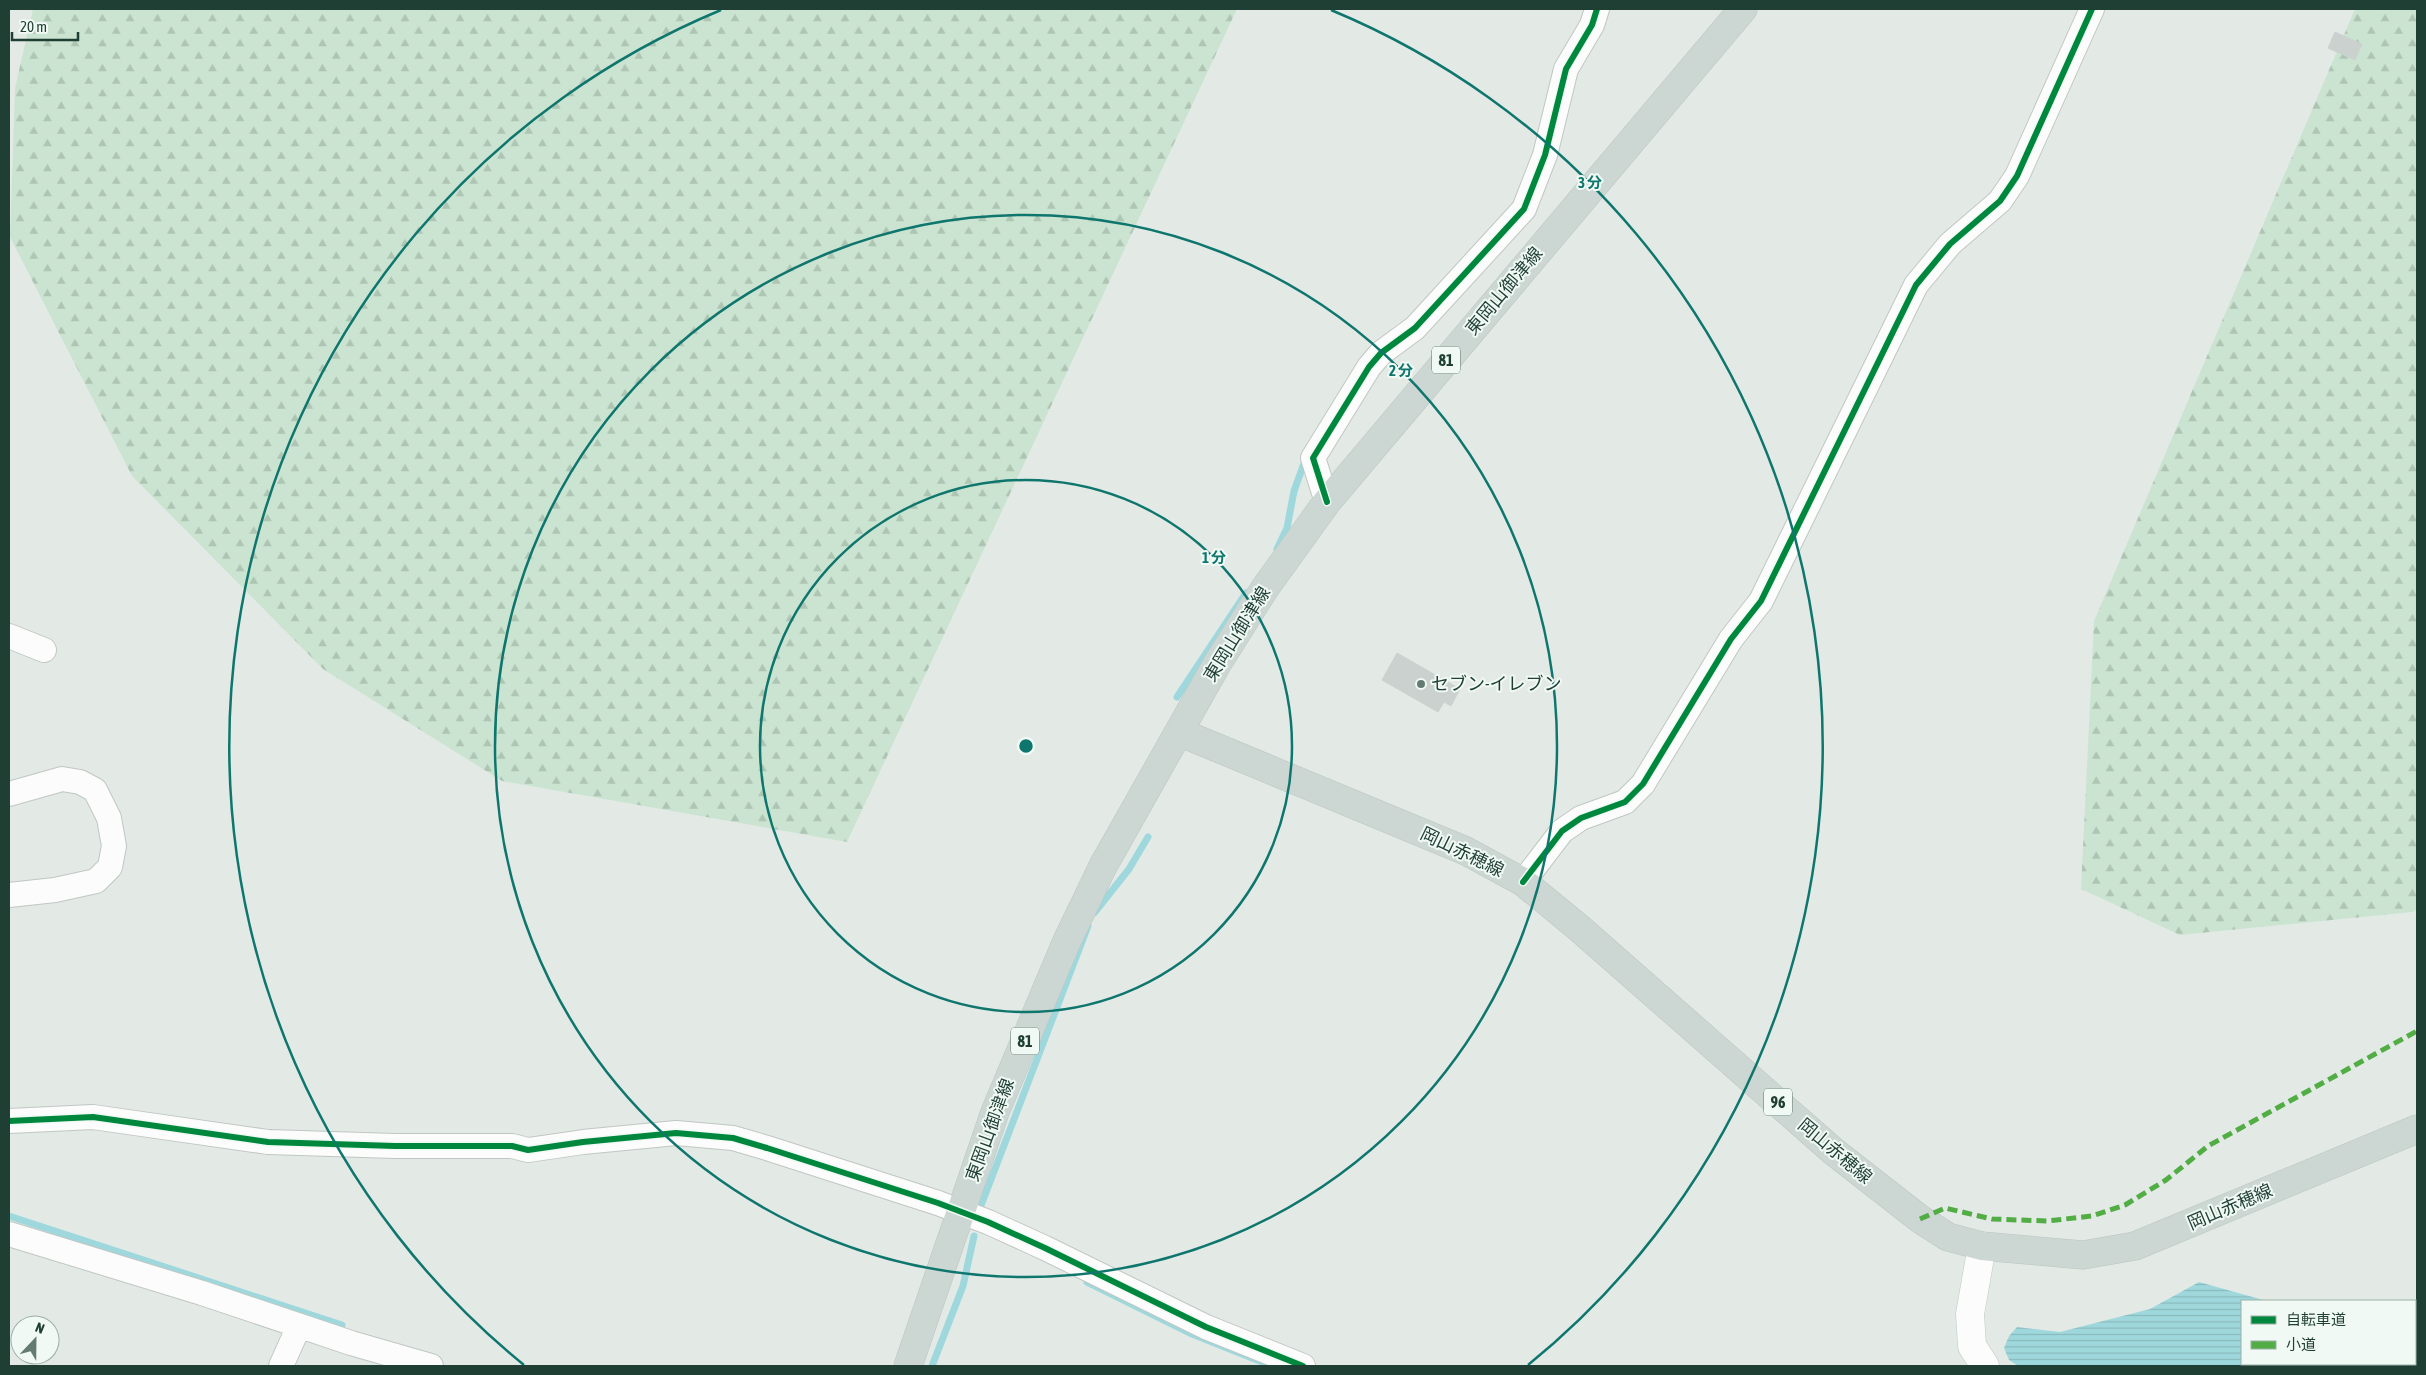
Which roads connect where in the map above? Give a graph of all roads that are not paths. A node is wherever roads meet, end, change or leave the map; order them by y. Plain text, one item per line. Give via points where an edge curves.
1 (1597, 9) edge
2 (1743, 9) edge
3 (2092, 9) edge
4 (1326, 502) junction
5 (9, 636) edge
6 (44, 650) dead end
7 (1179, 732) junction
8 (9, 794) edge
9 (1523, 882) junction
10 (9, 894) edge
11 (9, 1121) edge
12 (2417, 1129) edge
13 (960, 1211) junction
14 (9, 1234) edge
15 (1982, 1246) junction
16 (299, 1326) junction
17 (281, 1366) edge
18 (431, 1366) edge
19 (908, 1366) edge
20 (1303, 1366) edge
21 (1985, 1366) edge

1 - 4 street via 1592,25 1566,69 1545,155 1524,209 1415,328 1368,367 1313,458
2 - 4 main road, 東岡山御津線 / 81
3 - 9 street via 2017,176 2000,201 1950,244 1916,285 1760,601 1731,639 1643,784 1625,802 1581,818 1562,831
4 - 7 main road, 東岡山御津線 / 81 via 1265,588
5 - 6 street
7 - 9 main road, 岡山赤穂線 / 96 via 1466,851
7 - 13 main road, 東岡山御津線 / 81 via 1103,866 1066,942 996,1112
8 - 10 street via 62,779 80,782 95,790 109,818 114,846 110,867 96,881 55,890
9 - 15 main road, 岡山赤穂線 / 96 via 1848,1162 1948,1237
11 - 13 street via 93,1117 268,1142 512,1146 528,1150 676,1133 733,1138
12 - 15 main road, 岡山赤穂線 / 96 via 2135,1246 2083,1255
13 - 19 main road, 東岡山御津線 / 81
13 - 20 street via 1045,1248 1206,1327
14 - 16 street
15 - 21 street via 1970,1314 1972,1346
16 - 17 street
16 - 18 street

